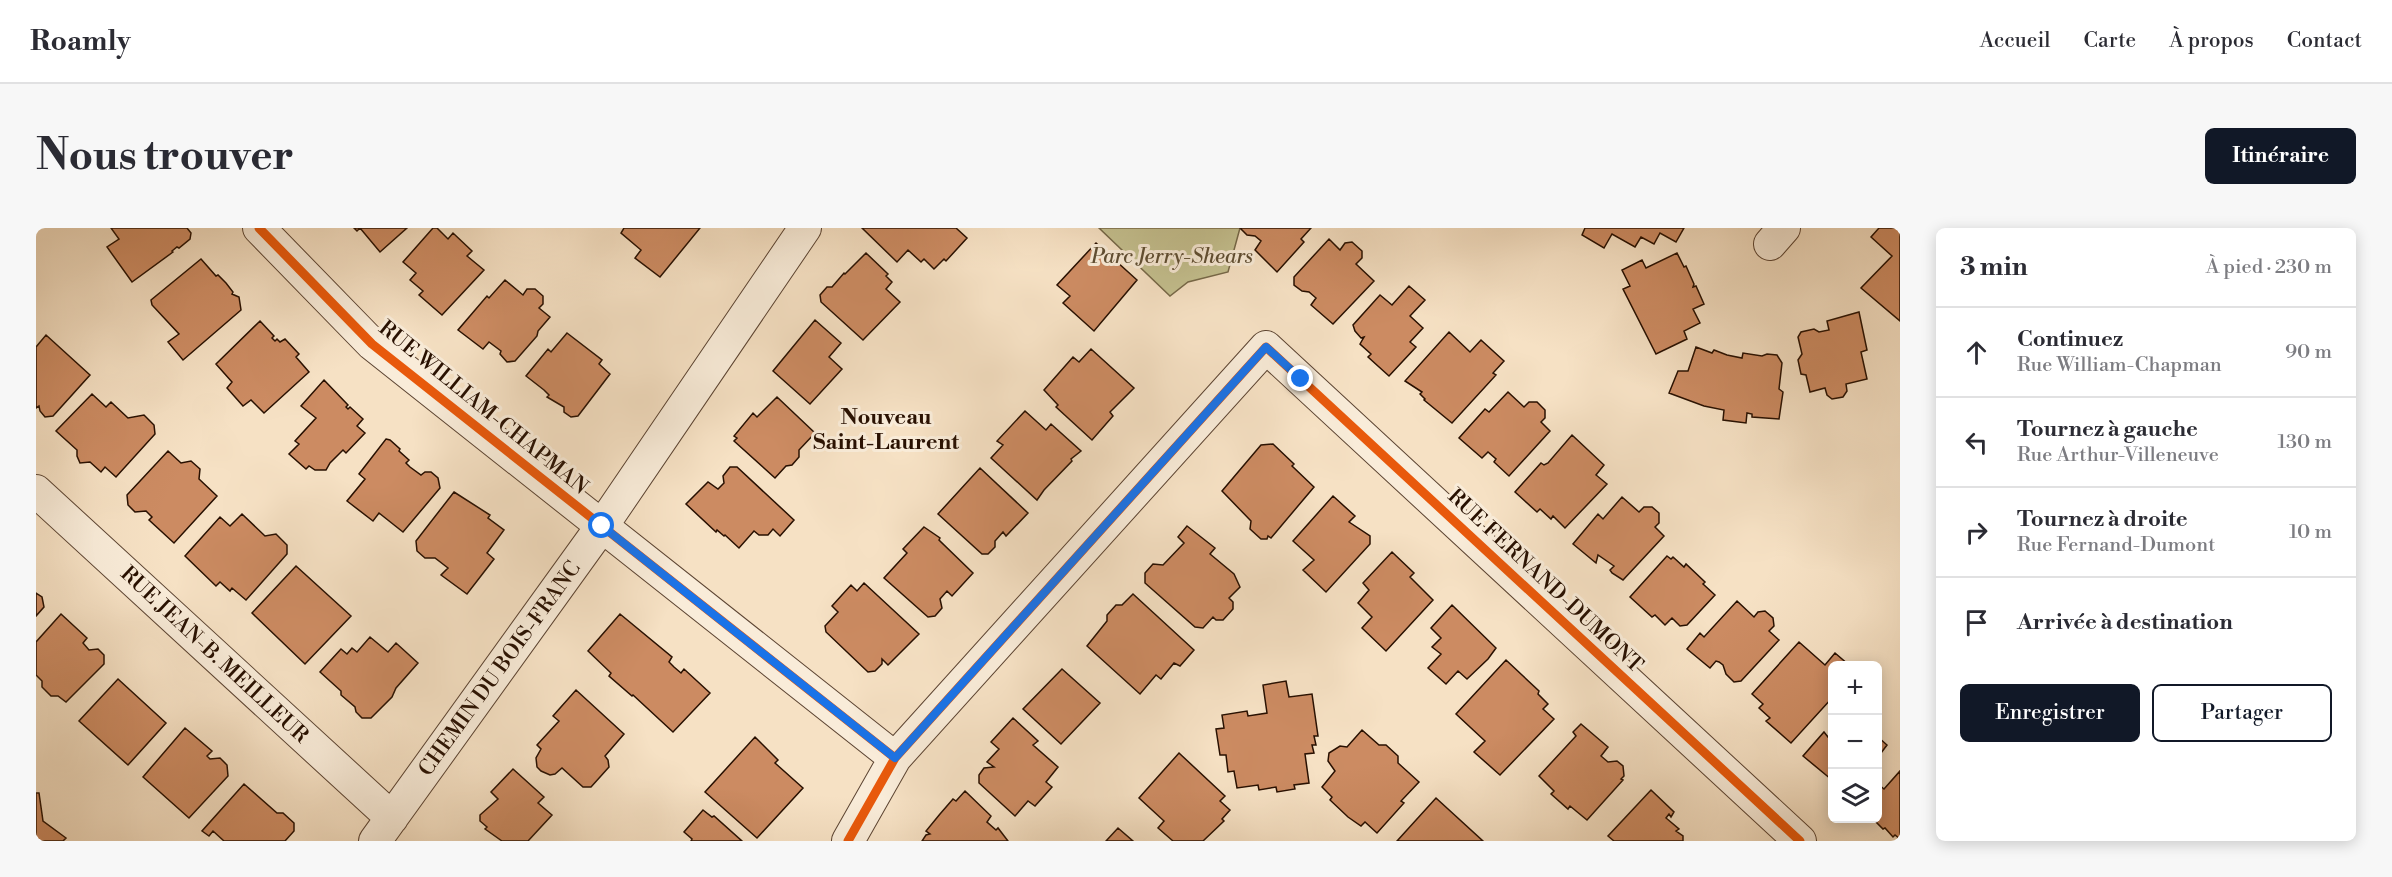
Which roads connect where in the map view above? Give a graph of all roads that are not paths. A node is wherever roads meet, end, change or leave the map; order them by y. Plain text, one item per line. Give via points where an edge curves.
1 (260, 228) edge
2 (805, 228) edge
3 (36, 491) edge
4 (602, 526) junction
5 (895, 758) junction
6 (384, 830) edge
7 (848, 841) edge
8 (1800, 841) edge

1 - 4 street, RUE WILLIAM-CHAPMAN via 372,344
2 - 4 street, CHEMIN DU BOIS-FRANC
3 - 6 street, RUE JEAN-B. MEILLEUR
4 - 5 street, RUE WILLIAM-CHAPMAN
4 - 6 street, CHEMIN DU BOIS-FRANC
5 - 7 street
5 - 8 street, RUE FERNAND-DUMONT via 1266,347

